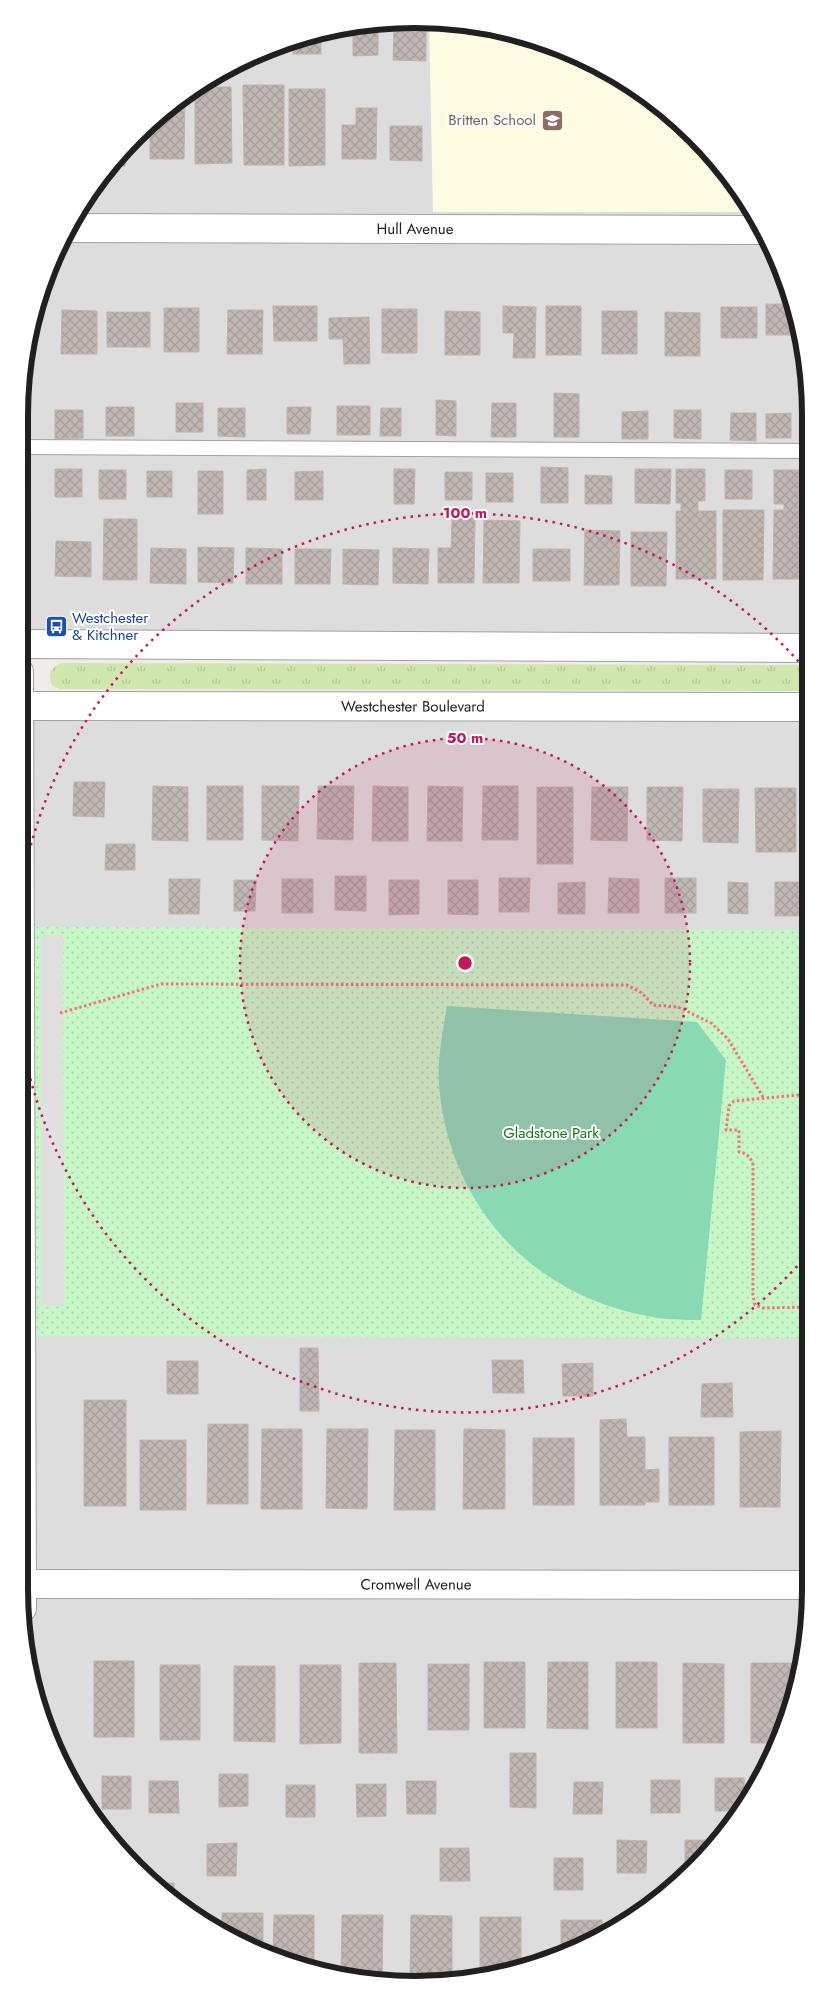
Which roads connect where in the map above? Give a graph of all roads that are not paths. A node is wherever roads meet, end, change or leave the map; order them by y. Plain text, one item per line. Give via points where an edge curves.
1 (75, 228) edge
2 (755, 230) edge
3 (28, 447) edge
4 (802, 451) edge
5 (28, 644) edge
6 (802, 648) edge
7 (28, 706) edge
8 (802, 707) edge
9 (802, 1585) edge
10 (28, 1596) edge

1 - 2 street, Hull Avenue
3 - 4 lane
5 - 6 street
7 - 8 street, Westchester Boulevard
9 - 10 street, Cromwell Avenue

